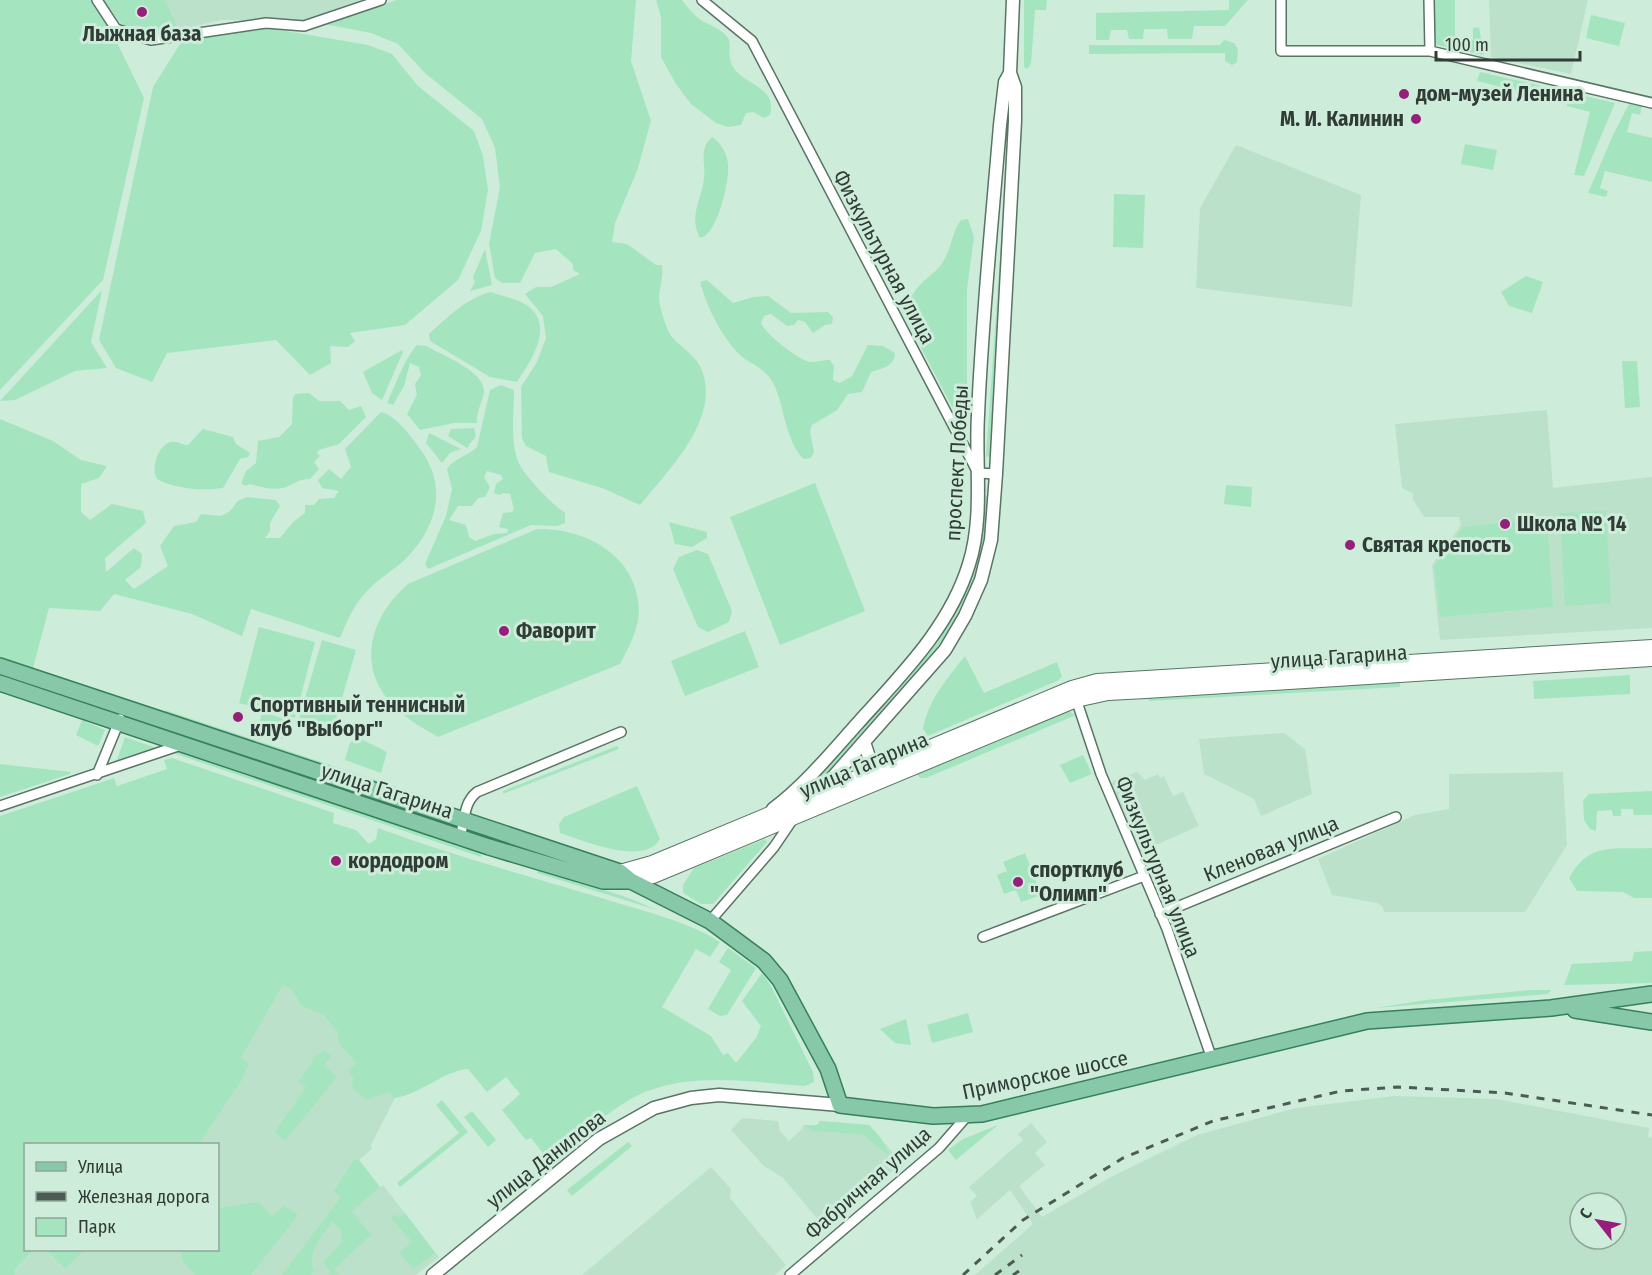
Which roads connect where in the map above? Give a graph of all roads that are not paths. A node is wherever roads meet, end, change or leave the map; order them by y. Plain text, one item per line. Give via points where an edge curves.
1 (97, 0) edge
2 (381, 0) edge
3 (702, 0) edge
4 (1013, 0) edge
5 (1281, 0) edge
6 (1430, 0) edge
7 (1430, 51) junction
8 (1010, 73) junction
9 (1652, 103) edge
10 (978, 473) junction
11 (996, 474) junction
12 (1652, 647) edge
13 (1652, 659) edge
14 (0, 666) edge
15 (0, 683) edge
16 (1074, 694) junction
17 (124, 709) junction
18 (118, 724) junction
19 (621, 732) dead end
20 (864, 742) junction
21 (181, 745) junction
22 (882, 766) junction
23 (97, 775) junction
24 (809, 778) junction
25 (820, 793) junction
26 (833, 801) junction
27 (0, 806) edge
28 (763, 816) junction
29 (794, 817) junction
30 (1396, 817) dead end
31 (465, 821) junction
32 (460, 837) junction
33 (626, 876) junction
34 (1144, 876) junction
35 (1160, 914) junction
36 (710, 921) junction
37 (983, 937) dead end
38 (1652, 994) edge
39 (1551, 1008) junction
40 (1652, 1022) edge
41 (1212, 1059) junction
42 (840, 1105) junction
43 (967, 1116) junction
44 (433, 1275) edge
45 (790, 1275) edge

1 - 2 street via 116,29 151,40 266,23 304,27
3 - 10 street, Физкультурная улица via 752,41
4 - 8 street, проспект Победы
5 - 7 street via 1281,51
6 - 7 street
7 - 9 street
8 - 10 street, проспект Победы via 1005,82 1000,125 977,416
8 - 11 street, проспект Победы via 1015,87 1015,121
10 - 11 street
10 - 24 street, проспект Победы via 974,546 949,609 929,642
11 - 20 street, проспект Победы via 986,562 966,616 939,656
12 - 16 main road, улица Гагарина via 1107,681
13 - 16 main road, улица Гагарина
14 - 17 main road, улица Гагарина
15 - 18 main road, улица Гагарина
16 - 22 main road, улица Гагарина
16 - 26 main road, улица Гагарина
16 - 34 street, Физкультурная улица via 1101,774
17 - 18 street
17 - 31 main road, улица Гагарина
18 - 21 main road, улица Гагарина
18 - 23 street
19 - 31 street via 477,792 466,805
20 - 22 street via 869,757
20 - 25 street, проспект Победы
21 - 23 street
21 - 32 main road, улица Гагарина
22 - 25 main road, улица Гагарина
23 - 27 street
24 - 25 street via 809,785
24 - 28 street, проспект Победы
25 - 26 street
25 - 28 main road, улица Гагарина
25 - 29 street, проспект Победы
26 - 29 main road, улица Гагарина
28 - 33 main road, улица Гагарина
29 - 33 main road, улица Гагарина via 653,876
29 - 36 street via 774,847
30 - 35 street, Кленовая улица
31 - 32 street
31 - 33 main road, улица Гагарина
32 - 33 main road, улица Гагарина via 603,881
33 - 36 main road
34 - 35 street, Физкультурная улица
34 - 37 street
35 - 41 street, Физкультурная улица
36 - 42 main road via 751,950 780,980 828,1069
38 - 39 main road, Приморское шоссе
39 - 40 main road, Приморское шоссе
39 - 41 main road, Приморское шоссе via 1367,1021
41 - 43 main road, Приморское шоссе
42 - 43 main road, Приморское шоссе via 908,1114
42 - 44 street, улица Данилова via 719,1095 654,1108 599,1139
43 - 45 street, Фабричная улица via 939,1148

